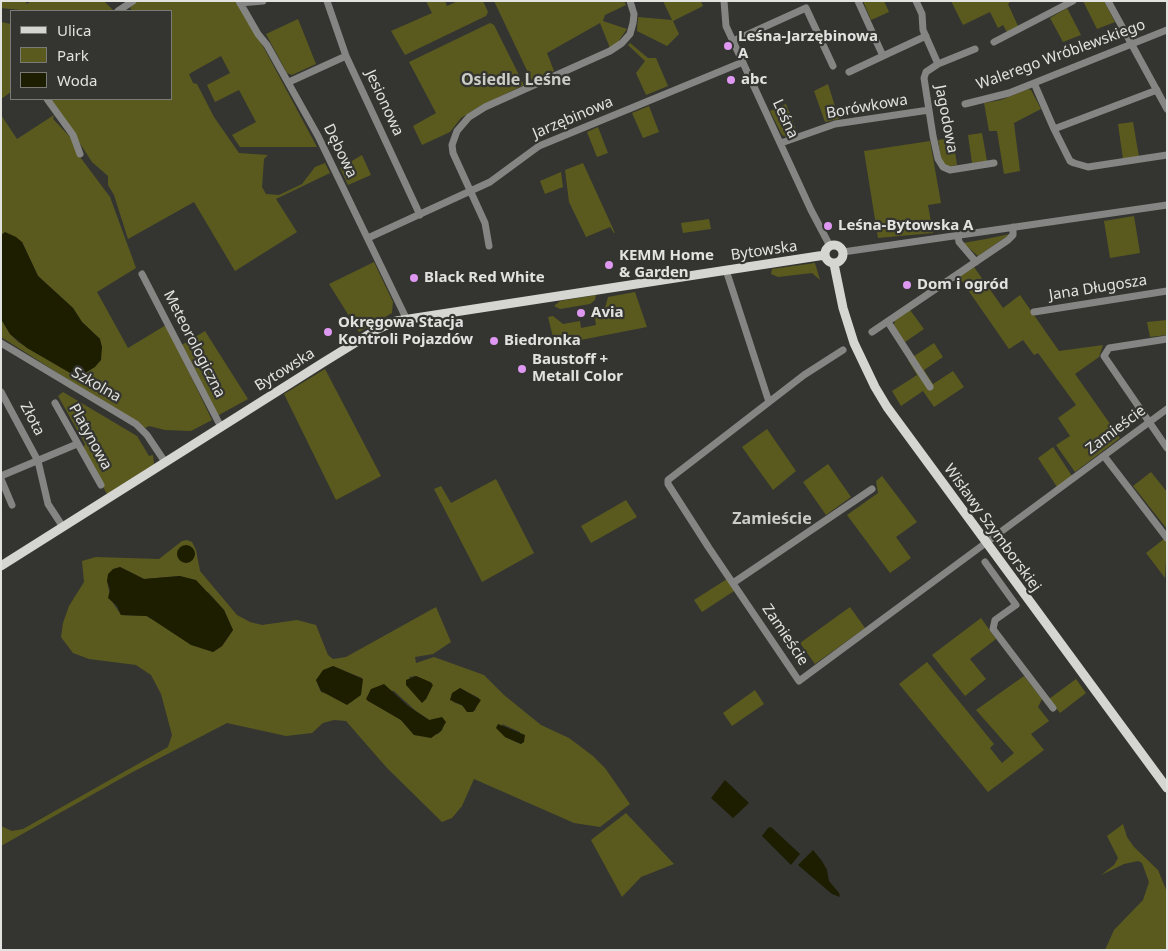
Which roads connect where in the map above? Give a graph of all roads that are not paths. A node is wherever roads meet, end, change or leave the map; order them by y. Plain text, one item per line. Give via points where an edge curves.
1 (133, 1) edge
2 (263, 1) edge
3 (328, 1) edge
4 (630, 1) edge
5 (724, 1) edge
6 (858, 1) edge
7 (916, 1) edge
8 (1073, 1) edge
9 (1108, 1) edge
10 (240, 2) edge
11 (120, 10) edge
12 (1167, 30) edge
13 (926, 36) junction
14 (733, 41) junction
15 (994, 42) dead end
16 (1132, 45) junction
17 (975, 49) dead end
18 (346, 56) junction
19 (883, 56) junction
20 (743, 62) junction
21 (938, 64) junction
22 (834, 66) dead end
23 (849, 72) dead end
24 (289, 82) junction
25 (1034, 83) junction
26 (1157, 90) junction
27 (48, 100) edge
28 (964, 104) dead end
29 (1167, 108) edge
30 (929, 110) junction
31 (1054, 129) junction
32 (781, 143) junction
33 (80, 154) dead end
34 (1167, 156) edge
35 (994, 163) dead end
36 (471, 192) junction
37 (1167, 205) edge
38 (420, 214) junction
39 (1013, 227) junction
40 (958, 236) junction
41 (368, 238) junction
42 (490, 246) dead end
43 (830, 246) junction
44 (843, 252) junction
45 (825, 256) junction
46 (976, 262) junction
47 (834, 264) junction
48 (726, 270) junction
49 (142, 274) dead end
50 (1167, 291) edge
51 (1034, 312) dead end
52 (406, 318) junction
53 (888, 322) junction
54 (872, 332) dead end
55 (1167, 339) edge
56 (1, 343) edge
57 (843, 350) dead end
58 (930, 387) dead end
59 (1, 392) edge
60 (769, 402) junction
61 (55, 403) dead end
62 (1167, 409) edge
63 (1149, 422) junction
64 (221, 428) junction
65 (77, 444) junction
66 (1167, 448) edge
67 (1104, 456) junction
68 (38, 461) junction
69 (165, 462) junction
70 (1, 478) edge
71 (100, 485) dead end
72 (872, 489) dead end
73 (12, 505) dead end
74 (64, 527) junction
75 (1167, 538) edge
76 (986, 543) junction
77 (985, 562) dead end
78 (1, 566) edge
79 (733, 583) junction
80 (1026, 598) junction
81 (1016, 605) junction
82 (1053, 708) dead end
83 (1167, 788) edge

1 - 11 street
2 - 10 street
3 - 18 street, Jesionowa
4 - 36 street via 633,23 630,34 622,43 485,107 462,124 454,138 453,153
5 - 14 street, Leśna via 724,20
6 - 19 street
7 - 13 street
8 - 15 street
9 - 16 street
10 - 24 street, Dębowa
12 - 16 street, Walerego Wróblewskiego
13 - 19 street
13 - 21 street
14 - 20 street, Leśna
14 - 22 street via 806,8
16 - 25 street, Walerego Wróblewskiego
16 - 26 street
17 - 21 street, Jagodowa
18 - 24 street
18 - 38 street, Jesionowa
19 - 23 street
20 - 32 street, Leśna
20 - 36 street, Jarzębinowa via 540,146 497,178
21 - 30 street, Jagodowa via 926,72 924,78
24 - 41 street, Dębowa
25 - 28 street, Walerego Wróblewskiego
25 - 31 street
26 - 29 street
26 - 31 street
27 - 33 street via 73,135
30 - 32 street, Borówkowa via 835,124
30 - 35 street, Jagodowa via 938,158 943,167 950,170
31 - 34 street via 1070,161 1088,167
32 - 43 street, Leśna
36 - 38 street, Jarzębinowa
36 - 42 street via 485,223
37 - 39 street
38 - 41 street, Jarzębinowa
39 - 40 street
39 - 46 street via 1014,232 1008,240
40 - 44 street
40 - 46 street via 959,242
41 - 52 street, Dębowa
43 - 44 main road via 838,246
43 - 45 main road
44 - 47 main road via 841,260
45 - 47 main road
45 - 48 main road, Bytowska
46 - 53 street
47 - 76 main road, Wisławy Szymborskiej via 854,342 875,387 896,421
48 - 52 main road, Bytowska
48 - 60 street
49 - 64 street, Meteorologiczna
50 - 51 street, Jana Długosza
52 - 64 main road, Bytowska via 376,330
53 - 54 street
53 - 58 street
55 - 63 street via 1109,348 1105,353 1106,360
56 - 69 street, Szkolna via 136,424
57 - 60 street, Zamieście
59 - 68 street, Złota
60 - 79 street, Zamieście via 668,480
61 - 65 street, Platynowa
62 - 63 street, Zamieście
63 - 66 street
63 - 67 street, Zamieście
64 - 69 main road, Bytowska
65 - 68 street
65 - 71 street, Platynowa
67 - 75 street
67 - 76 street, Zamieście
68 - 70 street
68 - 74 street, Złota via 48,504
69 - 74 main road, Bytowska
70 - 73 street
72 - 79 street
74 - 78 main road, Bytowska
76 - 79 street, Zamieście via 799,680
76 - 80 main road, Wisławy Szymborskiej
77 - 81 street
80 - 81 street
80 - 83 main road, Wisławy Szymborskiej
81 - 82 street via 995,620 993,629

